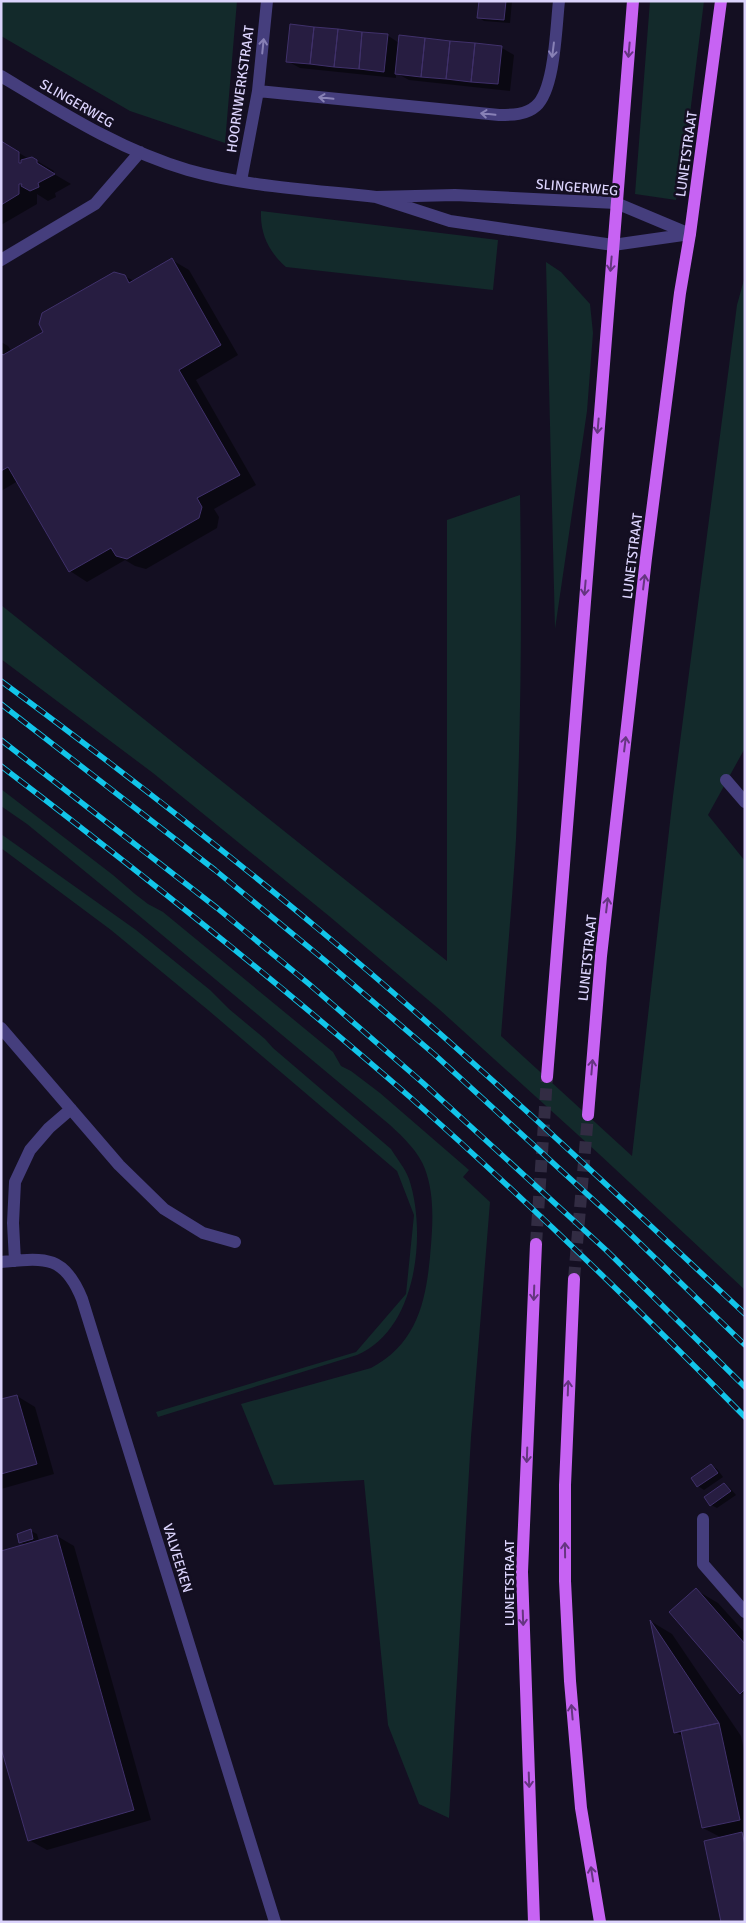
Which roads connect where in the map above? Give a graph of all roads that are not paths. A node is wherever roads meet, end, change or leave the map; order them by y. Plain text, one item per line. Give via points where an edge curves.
1 (267, 1) edge
2 (559, 1) edge
3 (633, 1) edge
4 (721, 1) edge
5 (1, 76) edge
6 (258, 91) junction
7 (140, 152) junction
8 (241, 181) junction
9 (376, 197) junction
10 (616, 203) junction
11 (690, 234) junction
12 (613, 245) junction
13 (1, 260) edge
14 (726, 780) dead end
15 (745, 802) edge
16 (1, 1028) edge
17 (547, 1077) tunnel mouth
18 (71, 1109) junction
19 (588, 1115) tunnel mouth
20 (235, 1242) dead end
21 (536, 1244) tunnel mouth
22 (14, 1261) junction
23 (1, 1262) edge
24 (574, 1279) tunnel mouth
25 (702, 1519) dead end
26 (745, 1612) edge
27 (275, 1922) edge
28 (534, 1922) edge
29 (600, 1922) edge

6 -> 1 street, HOORNWERKSTRAAT
2 -> 6 street via 548,81 535,107 519,114 499,115
3 -> 10 main road
4 - 11 main road, LUNETSTRAAT
5 - 7 street, SLINGERWEG via 82,126
6 - 8 street, HOORNWERKSTRAAT
7 - 8 street, SLINGERWEG via 186,170
7 - 13 street via 95,204
8 - 9 street, SLINGERWEG
9 - 10 street, SLINGERWEG via 455,195
9 - 12 street, SLINGERWEG via 450,221
10 - 11 street, SLINGERWEG
10 - 12 main road
11 - 12 street, SLINGERWEG
19 -> 11 main road, LUNETSTRAAT via 601,956 644,577
12 -> 17 main road
14 - 15 street
16 - 18 street
18 - 20 street via 119,1165 164,1208 203,1233
18 - 22 street via 30,1150 16,1182
21 -> 28 main road, LUNETSTRAAT via 522,1572
22 - 23 street, VALVEEKEN
22 - 27 street, VALVEEKEN via 36,1259 52,1262 66,1270 82,1299
29 -> 24 main road via 581,1808 566,1591 565,1485
25 - 26 street via 703,1564

